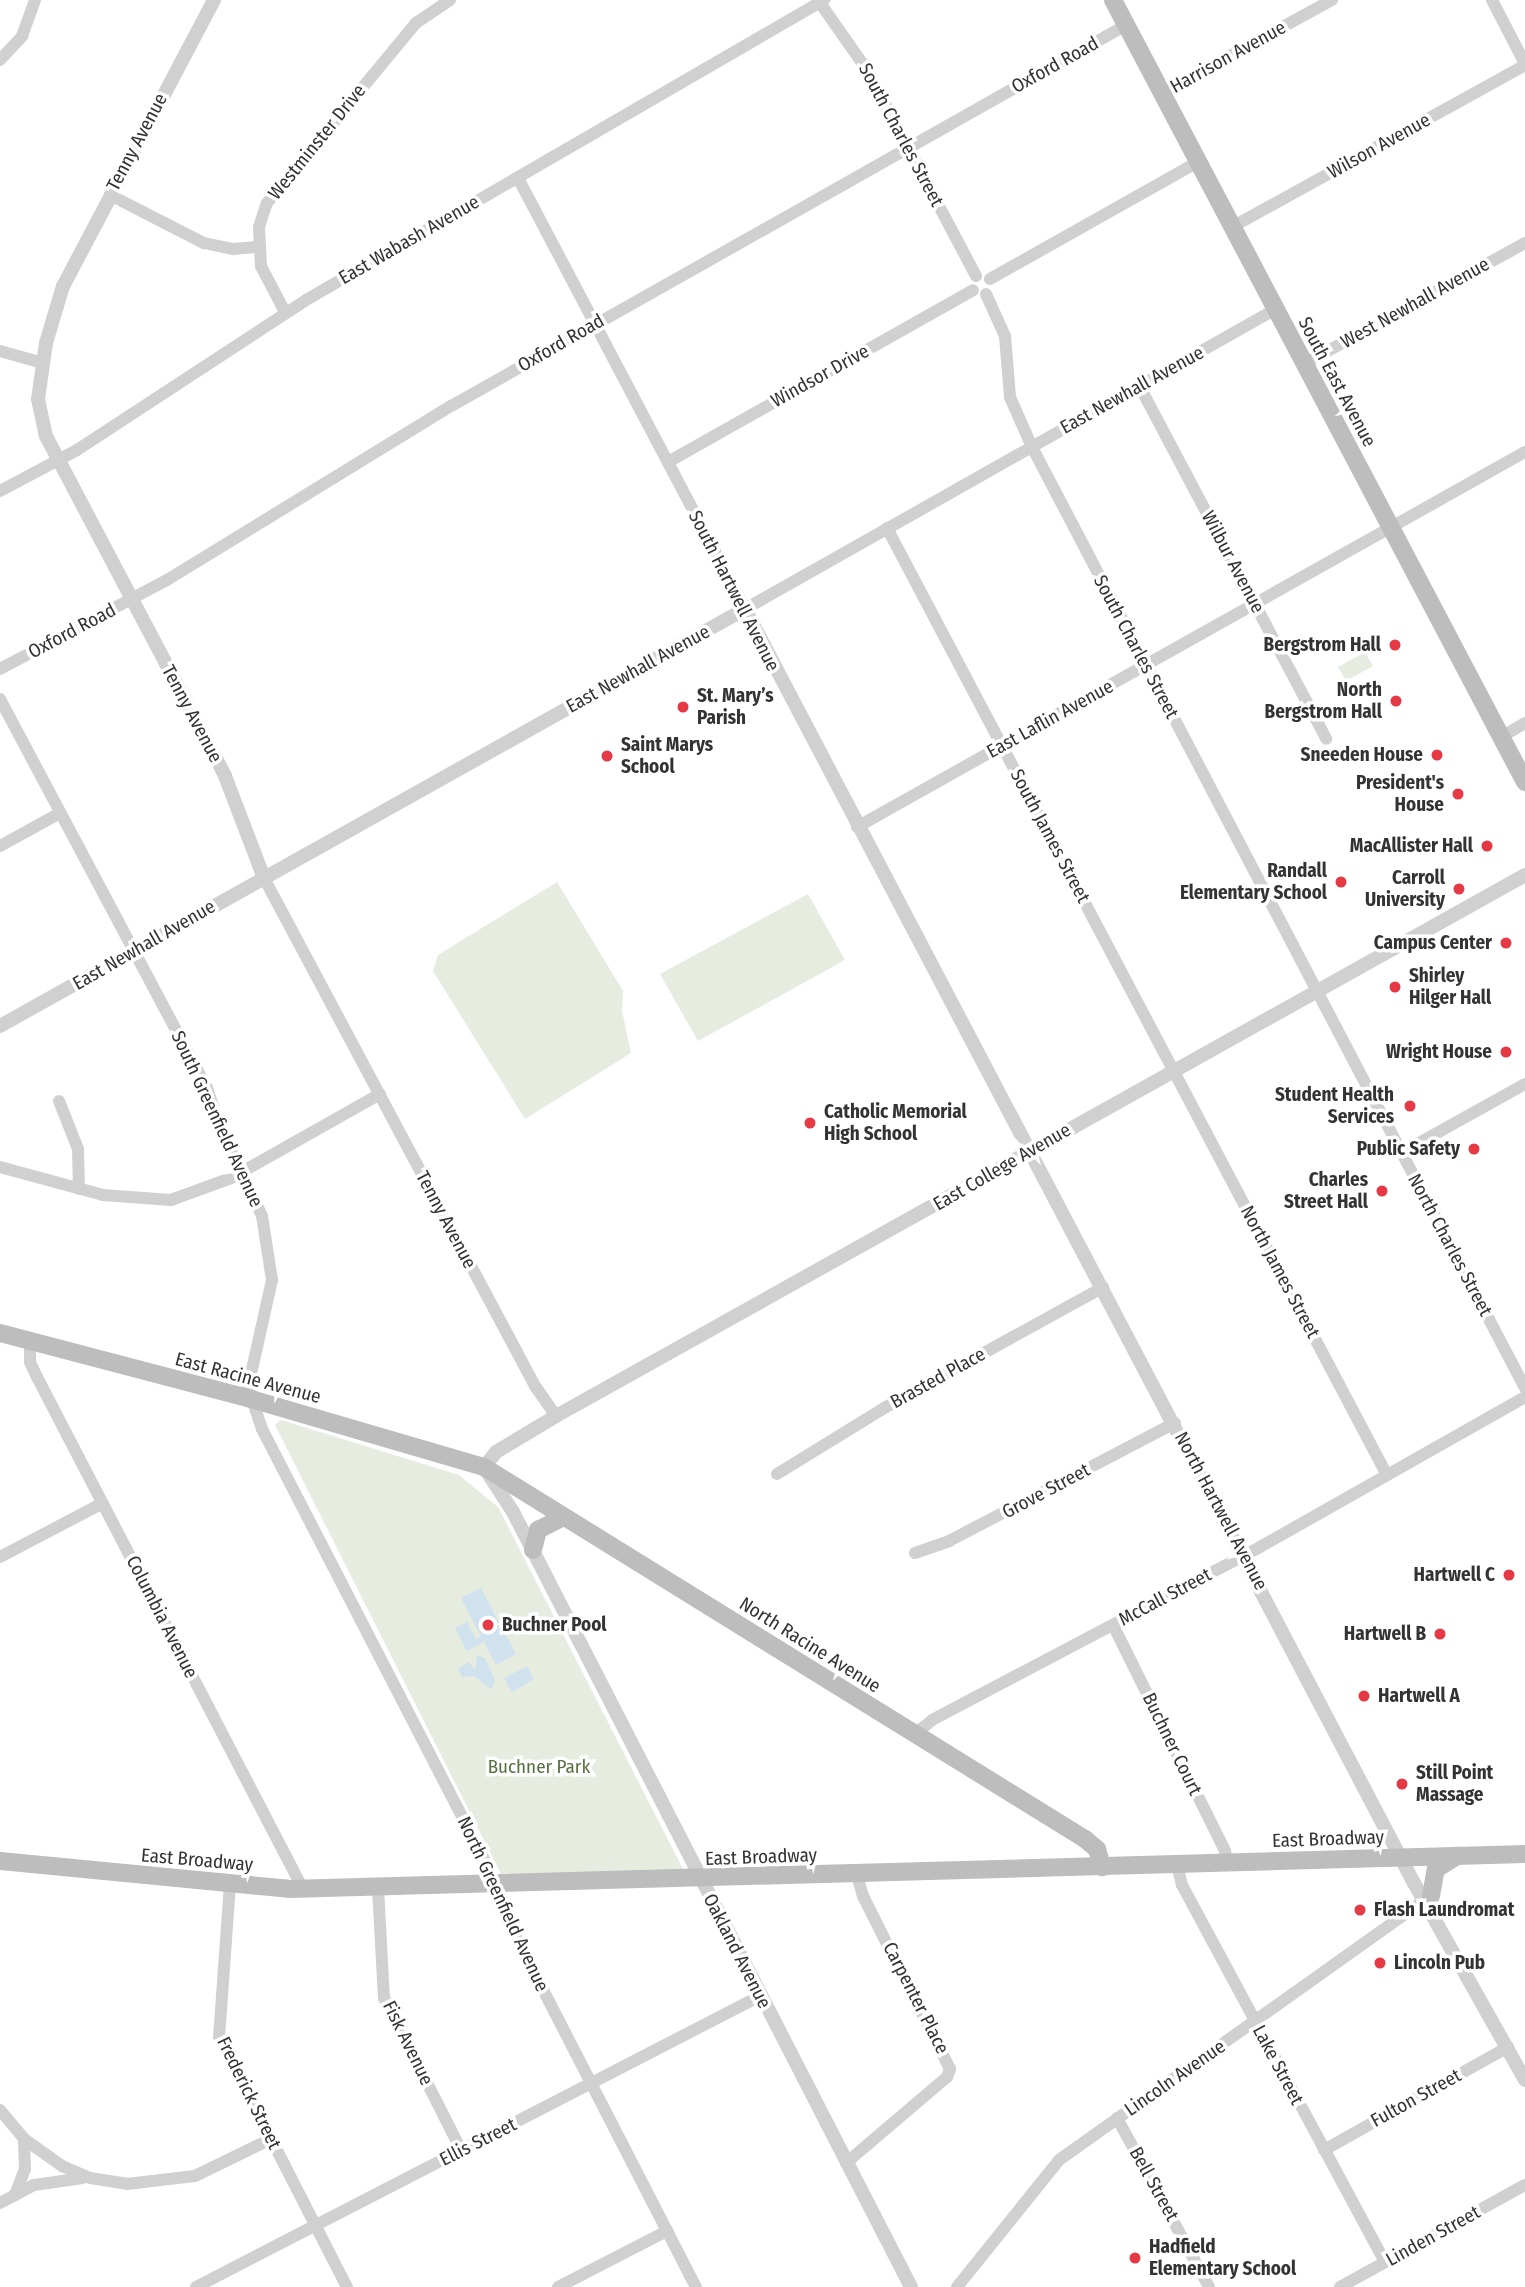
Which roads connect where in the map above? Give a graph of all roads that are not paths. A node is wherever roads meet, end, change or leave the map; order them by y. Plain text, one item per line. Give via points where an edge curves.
1 (35, 0) edge
2 (214, 0) edge
3 (450, 0) edge
4 (1113, 0) edge
5 (1332, 0) edge
6 (1492, 0) edge
7 (821, 1) edge
8 (1126, 25) junction
9 (0, 60) edge
10 (1525, 65) edge
11 (1162, 93) junction
12 (908, 148) junction
13 (1198, 162) junction
14 (518, 178) junction
15 (110, 195) junction
16 (1232, 227) junction
17 (1525, 243) edge
18 (258, 247) junction
19 (976, 276) junction
20 (990, 279) junction
21 (973, 290) junction
22 (986, 294) junction
23 (1276, 309) junction
24 (285, 312) junction
25 (595, 324) junction
26 (0, 351) edge
27 (43, 363) junction
28 (1304, 364) junction
29 (1140, 387) junction
30 (1032, 447) junction
31 (1525, 452) edge
32 (58, 461) junction
33 (668, 462) junction
34 (0, 491) edge
35 (887, 528) junction
36 (1391, 528) junction
37 (131, 599) junction
38 (1255, 604) junction
39 (745, 609) junction
40 (1146, 666) junction
41 (0, 669) edge
42 (0, 699) edge
43 (1525, 723) edge
44 (1501, 737) junction
45 (1326, 739) dead end
46 (1002, 746) junction
47 (1525, 782) edge
48 (60, 813) junction
49 (856, 827) junction
50 (0, 846) edge
51 (1525, 875) edge
52 (264, 878) junction
53 (134, 951) junction
54 (1316, 991) junction
55 (0, 1026) edge
56 (1172, 1070) junction
57 (1525, 1084) edge
58 (380, 1094) junction
59 (59, 1101) dead end
60 (1029, 1152) junction
61 (1401, 1153) junction
62 (0, 1167) edge
63 (242, 1172) junction
64 (79, 1189) junction
65 (1103, 1287) junction
66 (0, 1333) edge
67 (30, 1341) junction
68 (1525, 1388) edge
69 (1525, 1398) edge
70 (252, 1399) junction
71 (556, 1416) junction
72 (1175, 1423) junction
73 (484, 1467) junction
74 (777, 1474) dead end
75 (1387, 1475) junction
76 (103, 1503) junction
77 (564, 1517) junction
78 (533, 1550) junction
79 (915, 1553) dead end
80 (1245, 1555) junction
81 (0, 1557) edge
82 (329, 1559) joint
83 (1113, 1625) junction
84 (915, 1734) junction
85 (1525, 1854) edge
86 (1458, 1856) junction
87 (0, 1861) edge
88 (1227, 1864) junction
89 (1408, 1864) junction
90 (1177, 1865) junction
91 (1102, 1867) junction
92 (857, 1875) junction
93 (701, 1880) junction
94 (230, 1884) junction
95 (493, 1885) junction
96 (378, 1888) junction
97 (303, 1889) junction
98 (1428, 1899) junction
99 (760, 1996) junction
100 (1255, 2022) junction
101 (1507, 2047) junction
102 (1525, 2080) edge
103 (591, 2084) junction
104 (0, 2110) edge
105 (1117, 2118) junction
106 (24, 2139) junction
107 (271, 2140) junction
108 (461, 2150) junction
109 (1324, 2150) junction
110 (846, 2162) junction
111 (90, 2178) junction
112 (1525, 2185) edge
113 (15, 2195) junction
114 (0, 2203) edge
115 (316, 2225) junction
116 (667, 2231) junction
117 (1385, 2262) junction
118 (196, 2287) edge
119 (347, 2287) edge
120 (558, 2287) edge
121 (696, 2287) edge
122 (911, 2287) edge
123 (957, 2287) edge
124 (1209, 2287) edge
125 (1340, 2287) edge

1 - 9 street via 22,36
2 - 15 street, Tenny Avenue
3 - 18 street, Westminster Drive via 416,23 276,187 263,214
4 - 8 main road, South East Avenue
5 - 11 street, Harrison Avenue
6 - 10 street
7 - 12 street, South Charles Street via 850,42
7 - 14 street, East Wabash Avenue
8 - 11 main road, South East Avenue
8 - 12 street, Oxford Road
10 - 16 street, Wilson Avenue
11 - 13 main road, South East Avenue
12 - 19 street, South Charles Street
12 - 25 street, Oxford Road
13 - 16 main road, South East Avenue
13 - 20 street
14 - 24 street, East Wabash Avenue
14 - 25 street, South Hartwell Avenue
15 - 18 street via 204,243 233,249
15 - 27 street, Tenny Avenue via 63,286
16 - 23 main road, South East Avenue
17 - 28 street, West Newhall Avenue
18 - 24 street, Westminster Drive via 267,283
19 - 20 street
19 - 21 street
20 - 22 street
21 - 22 street
21 - 33 street, Windsor Drive
22 - 30 street, South Charles Street via 1005,336 1010,397
23 - 28 main road, South East Avenue
23 - 29 street, East Newhall Avenue
24 - 32 street, East Wabash Avenue
25 - 33 street, South Hartwell Avenue
25 - 37 street, Oxford Road
26 - 27 street
27 - 32 street, Tenny Avenue via 41,419
28 - 36 main road, South East Avenue
29 - 30 street, East Newhall Avenue
29 - 38 street, Wilbur Avenue
30 - 35 street, East Newhall Avenue
30 - 40 street, South Charles Street
31 - 36 street, East Laflin Avenue
32 - 34 street, East Wabash Avenue
32 - 37 street, Tenny Avenue
33 - 39 street, South Hartwell Avenue
35 - 39 street, East Newhall Avenue
35 - 46 street, South James Street
36 - 38 street, East Laflin Avenue
36 - 44 main road, South East Avenue
37 - 41 street, Oxford Road
37 - 52 street, Tenny Avenue via 225,776
38 - 40 street, East Laflin Avenue
38 - 45 street, Wilbur Avenue
39 - 49 street, South Hartwell Avenue
39 - 52 street, East Newhall Avenue
40 - 46 street, East Laflin Avenue
40 - 54 street, South Charles Street
42 - 48 street, South Greenfield Avenue
43 - 44 street
44 - 47 main road, South East Avenue
46 - 49 street, East Laflin Avenue
46 - 56 street, South James Street
48 - 50 street
48 - 53 street, South Greenfield Avenue
49 - 60 street, South Hartwell Avenue
51 - 54 street, East College Avenue
52 - 53 street, East Newhall Avenue
52 - 58 street, Tenny Avenue
53 - 55 street, East Newhall Avenue
53 - 63 street, South Greenfield Avenue via 207,1088
54 - 56 street, East College Avenue
54 - 61 street, North Charles Street
56 - 60 street, East College Avenue
56 - 75 street, North James Street
57 - 61 street
58 - 63 street
58 - 71 street, Tenny Avenue via 529,1374
59 - 64 street via 78,1149
60 - 65 street, North Hartwell Avenue
60 - 71 street, East College Avenue
61 - 68 street, North Charles Street
62 - 64 street
63 - 64 street via 212,1188 171,1200 129,1200
63 - 70 street, South Greenfield Avenue via 262,1216 272,1265 271,1293 248,1387
65 - 72 street, North Hartwell Avenue
65 - 74 street, Brasted Place via 886,1407
66 - 67 main road, East Racine Avenue
67 - 70 main road, East Racine Avenue
67 - 76 street, Columbia Avenue via 30,1362
69 - 75 street, McCall Street
70 - 73 main road, East Racine Avenue
70 - 82 street, South Greenfield Avenue via 262,1429
71 - 73 street, East College Avenue via 496,1451
72 - 79 street, Grove Street via 949,1541
72 - 80 street, North Hartwell Avenue
73 - 77 main road, North Racine Avenue
73 - 78 street, Oakland Avenue
75 - 80 street, McCall Street
76 - 81 street
76 - 97 street, Columbia Avenue
77 - 78 main road via 538,1530
77 - 84 main road, North Racine Avenue
78 - 93 street, Oakland Avenue
80 - 83 street, McCall Street
80 - 89 street, North Hartwell Avenue
82 - 95 street, North Greenfield Avenue via 485,1861
83 - 84 street, McCall Street via 932,1720
83 - 88 street, Buchner Court via 1225,1851
84 - 91 main road, North Racine Avenue via 1085,1839 1097,1849
85 - 86 main road, East Broadway
86 - 89 main road, East Broadway
86 - 98 main road via 1436,1868
87 - 94 main road, East Broadway
88 - 89 main road, East Broadway
88 - 90 main road, East Broadway
89 - 98 street, North Hartwell Avenue
90 - 91 main road, East Broadway
90 - 100 street, Lake Street via 1182,1885
91 - 92 main road, East Broadway
92 - 93 main road, East Broadway
92 - 110 street, Carpenter Place via 863,1896 950,2069 947,2077
93 - 95 main road, East Broadway
93 - 99 street, Oakland Avenue
94 - 97 main road, East Broadway
94 - 107 street, Frederick Street via 218,2031
95 - 96 main road, East Broadway
95 - 103 street, North Greenfield Avenue
96 - 97 main road, East Broadway
96 - 108 street, Fisk Avenue via 384,1998
98 - 100 street, Lincoln Avenue
98 - 101 street, North Hartwell Avenue
99 - 103 street, Ellis Street
99 - 110 street, Oakland Avenue
100 - 105 street, Lincoln Avenue
100 - 109 street, Lake Street
101 - 102 street, North Hartwell Avenue
101 - 109 street, Fulton Street
103 - 108 street, Ellis Street
103 - 116 street, North Greenfield Avenue
104 - 106 street
105 - 123 street, Lincoln Avenue via 1050,2168
105 - 124 street, Bell Street
106 - 111 street via 62,2166
106 - 113 street via 25,2169
107 - 111 street via 212,2170 178,2180 136,2185
107 - 115 street, Frederick Street
108 - 115 street, Ellis Street
109 - 117 street, Lake Street
110 - 122 street, Oakland Avenue
111 - 113 street via 55,2179
112 - 117 street, Linden Street
113 - 114 street
115 - 118 street, Ellis Street
115 - 119 street, Frederick Street
116 - 120 street
116 - 121 street, North Greenfield Avenue
117 - 125 street, Linden Street

